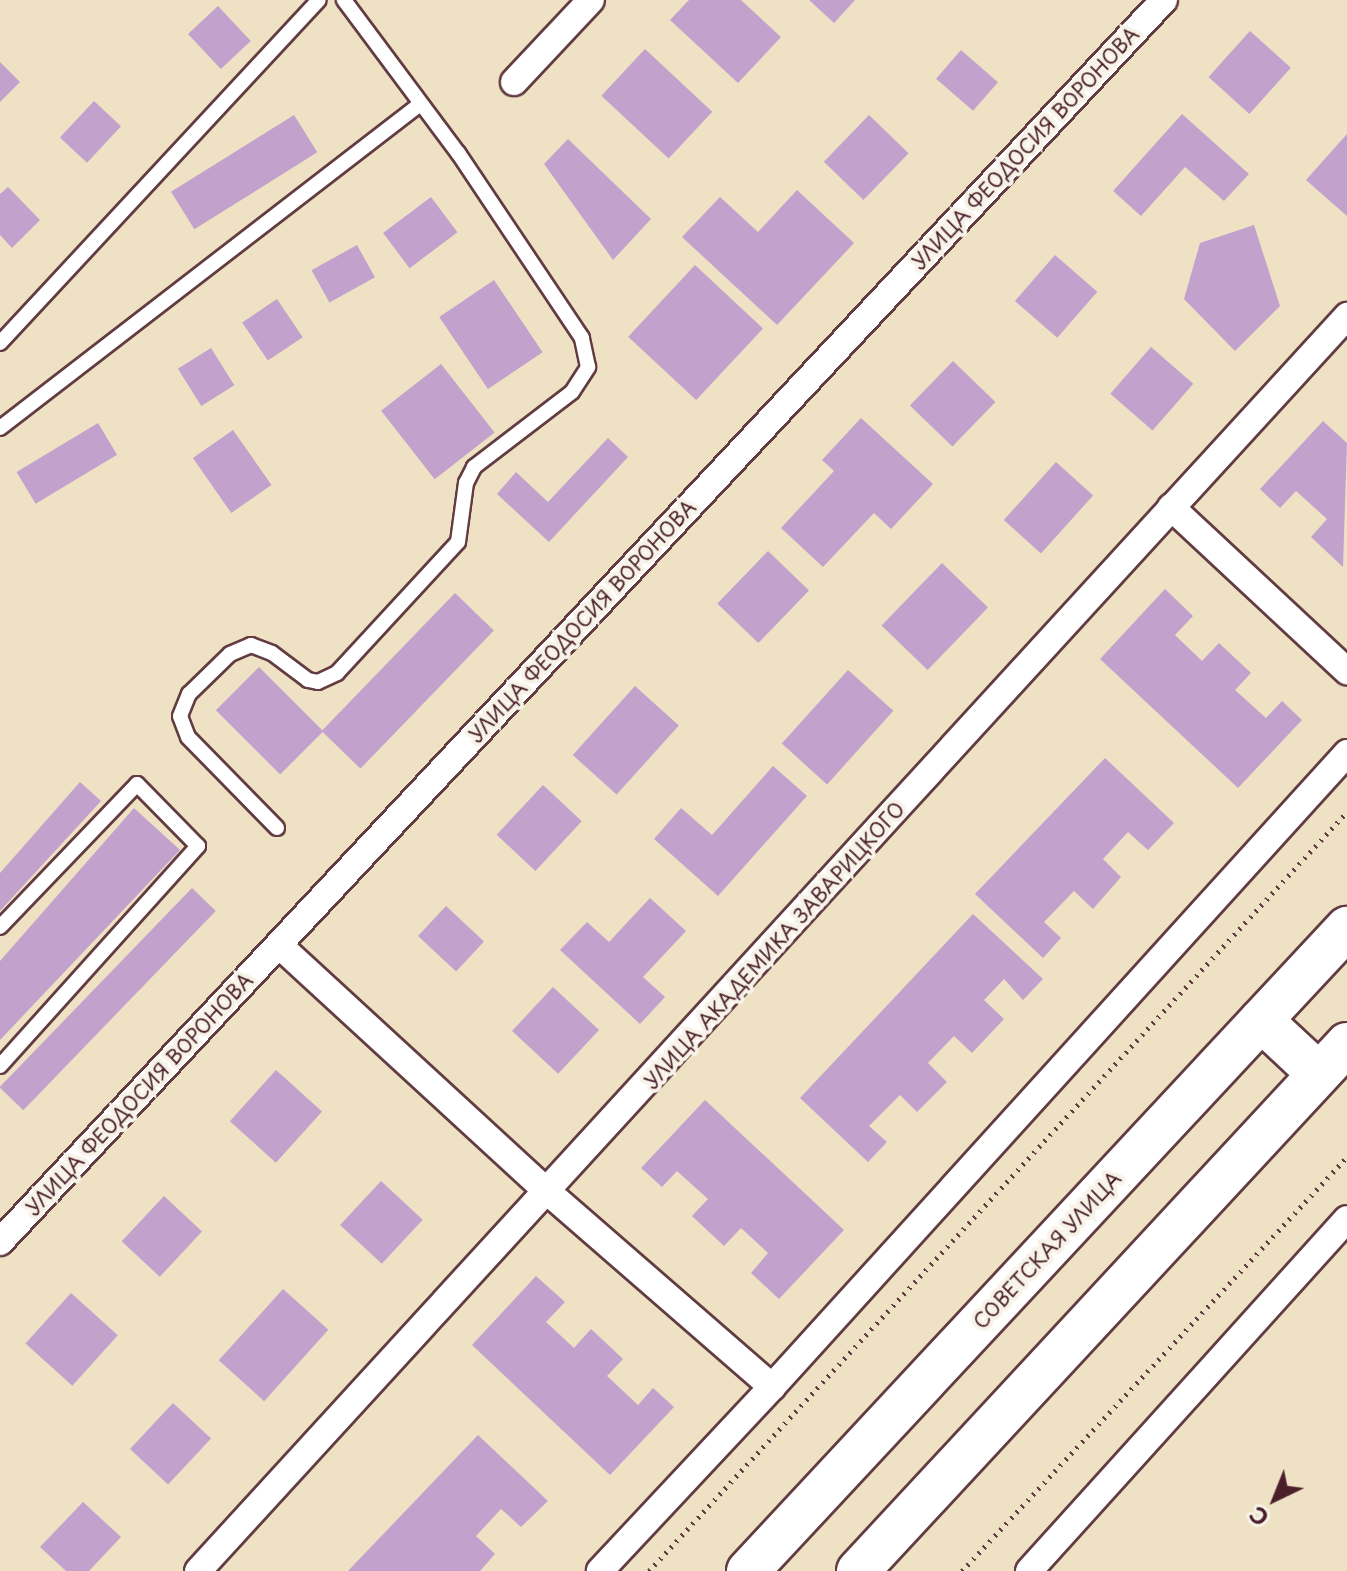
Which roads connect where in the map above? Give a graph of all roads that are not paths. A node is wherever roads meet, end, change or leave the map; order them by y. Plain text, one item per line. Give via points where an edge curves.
1 (319, 0) edge
2 (344, 0) edge
3 (591, 0) edge
4 (1164, 0) edge
5 (514, 82) dead end
6 (419, 105) junction
7 (1347, 316) edge
8 (0, 343) edge
9 (0, 428) edge
10 (1171, 507) junction
11 (1347, 671) edge
12 (1347, 753) edge
13 (277, 828) dead end
14 (0, 927) edge
15 (1347, 928) edge
16 (279, 945) junction
17 (1261, 1020) junction
18 (1347, 1044) edge
19 (0, 1066) edge
20 (1319, 1074) junction
21 (549, 1193) junction
22 (1347, 1219) edge
23 (0, 1242) edge
24 (772, 1387) junction
25 (198, 1571) edge
26 (600, 1571) edge
27 (748, 1571) edge
28 (858, 1571) edge
29 (1029, 1571) edge

1 - 8 lane
2 - 6 lane
3 - 5 street
4 - 16 street, УЛИЦА ФЕОДОСИЯ ВОРОНОВА
6 - 9 lane
6 - 13 lane via 458,153 582,338 588,367 572,392 474,467 466,483 458,542 337,673 318,682 308,680 272,653 251,645 230,654 189,694 180,716 188,737
7 - 10 street, УЛИЦА АКАДЕМИКА ЗАВАРИЦКОГО
10 - 11 street
10 - 21 street, УЛИЦА АКАДЕМИКА ЗАВАРИЦКОГО
12 - 24 street
14 - 19 lane via 137,784 198,846
15 - 17 main road, СОВЕТСКАЯ УЛИЦА
16 - 21 street
16 - 23 street, УЛИЦА ФЕОДОСИЯ ВОРОНОВА
17 - 20 main road
17 - 27 main road, СОВЕТСКАЯ УЛИЦА
18 - 20 main road
20 - 28 main road
21 - 24 street
21 - 25 street, УЛИЦА АКАДЕМИКА ЗАВАРИЦКОГО
22 - 29 street
24 - 26 street

